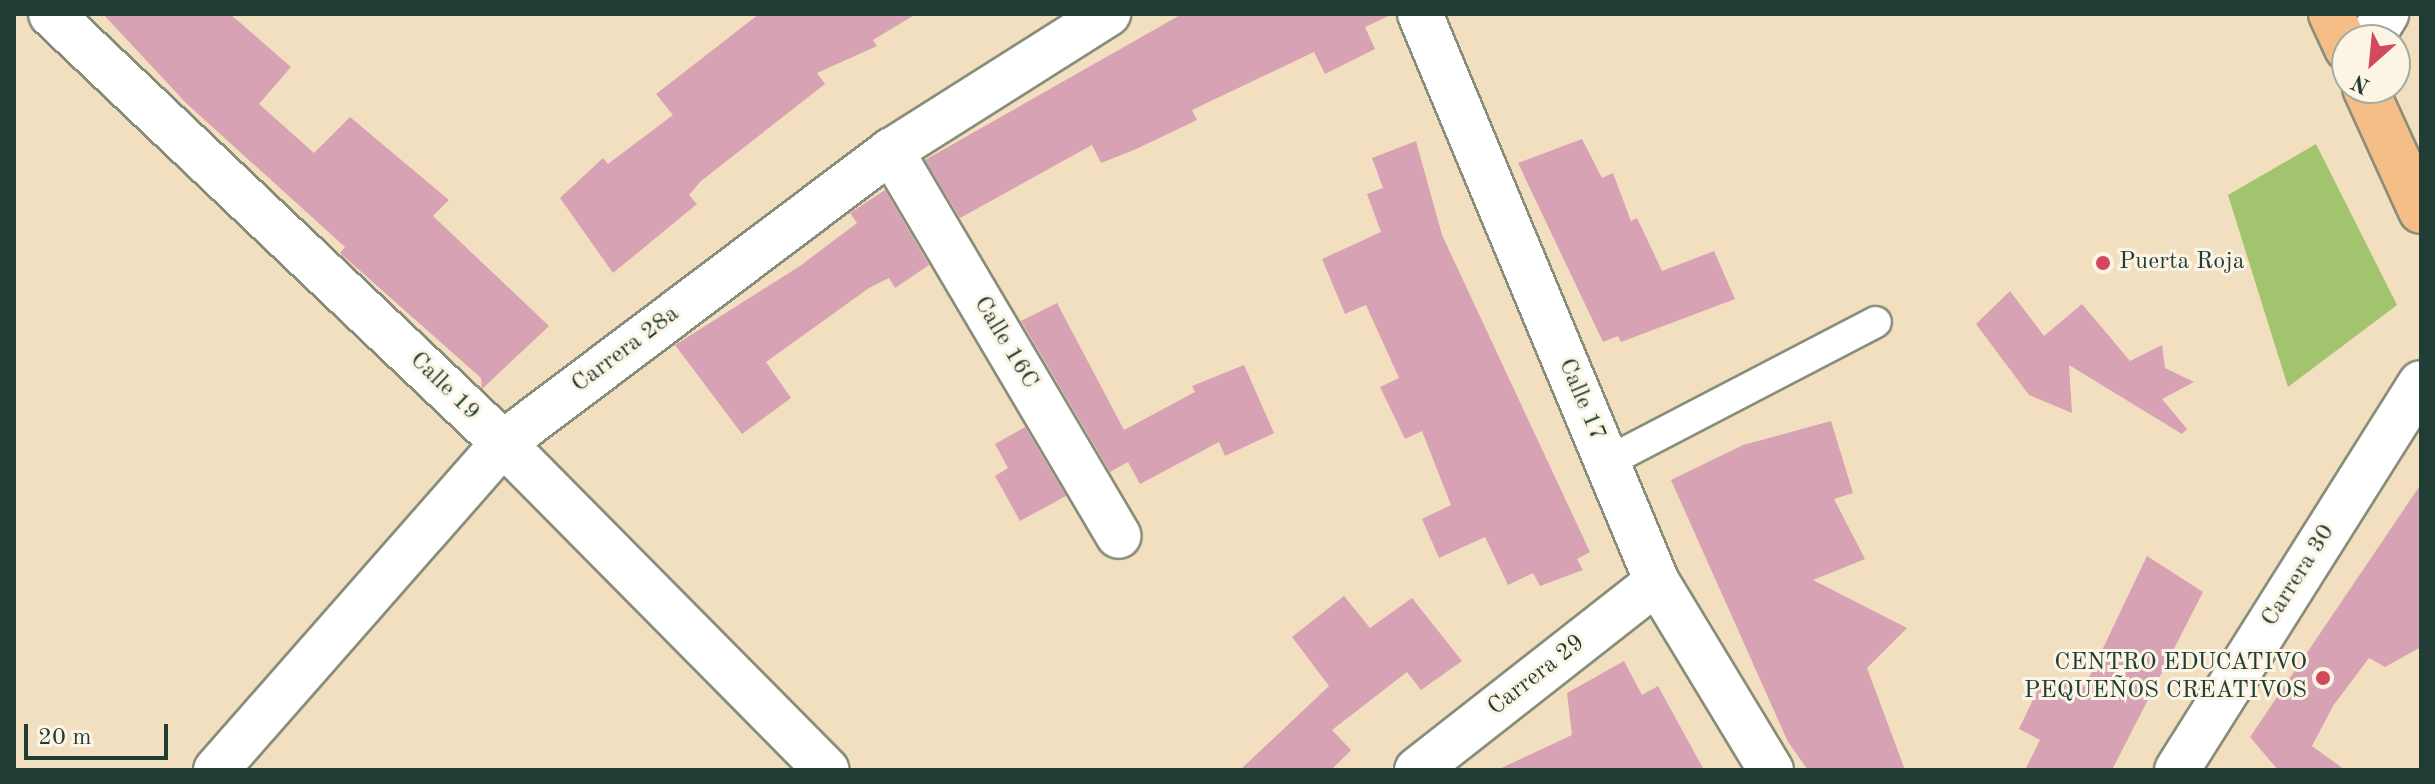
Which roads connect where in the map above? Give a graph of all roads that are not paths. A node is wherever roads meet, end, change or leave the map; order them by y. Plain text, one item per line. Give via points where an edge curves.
1 (51, 14) edge
2 (1108, 14) edge
3 (1420, 14) edge
4 (2372, 104) edge
5 (891, 151) junction
6 (2421, 211) edge
7 (1876, 322) dead end
8 (2421, 383) edge
9 (503, 443) junction
10 (1607, 462) junction
11 (1119, 536) dead end
12 (1657, 582) junction
13 (216, 770) edge
14 (827, 770) edge
15 (1417, 770) edge
16 (1771, 770) edge
17 (2177, 770) edge

1 - 9 street, Calle 19
2 - 5 street, Carrera 28a
3 - 10 street, Calle 17
4 - 6 highway
5 - 9 street, Carrera 28a
5 - 11 street, Calle 16C
7 - 10 lane
8 - 17 street, Carrera 30
9 - 13 street, Carrera 28a
9 - 14 street, Calle 19
10 - 12 street, Calle 17
12 - 15 street, Carrera 29
12 - 16 street, Calle 17

